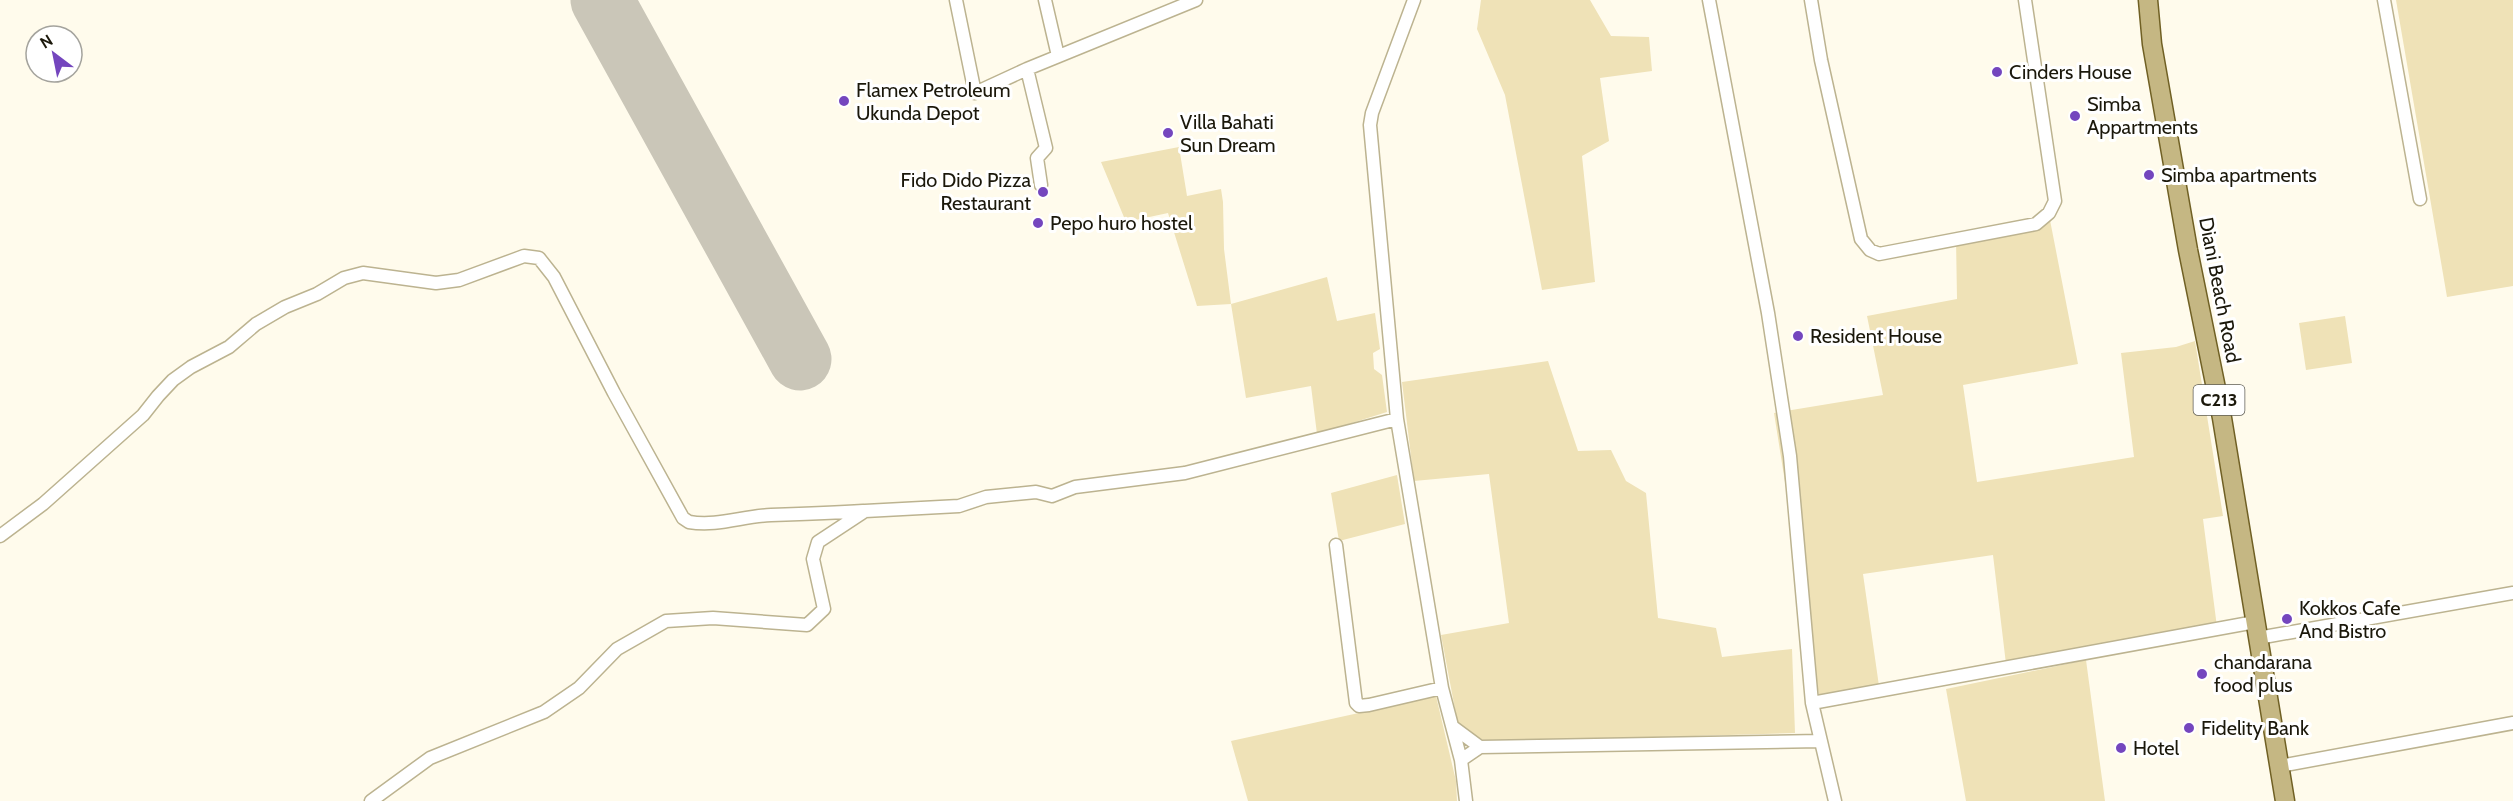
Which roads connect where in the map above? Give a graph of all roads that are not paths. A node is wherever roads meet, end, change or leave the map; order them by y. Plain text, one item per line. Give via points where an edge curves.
1 (956, 0) edge
2 (1045, 0) edge
3 (1414, 0) edge
4 (1709, 0) edge
5 (1812, 0) edge
6 (2025, 0) edge
7 (2148, 0) edge
8 (2384, 0) edge
9 (1189, 2) edge
10 (1058, 56) junction
11 (1027, 69) junction
12 (1041, 185) dead end
13 (2420, 199) dead end
14 (1397, 419) junction
15 (865, 511) junction
16 (0, 536) edge
17 (1336, 546) dead end
18 (2513, 592) edge
19 (2257, 630) junction
20 (1442, 688) junction
21 (1812, 703) junction
22 (2513, 723) edge
23 (1453, 728) junction
24 (1820, 741) junction
25 (1480, 747) junction
26 (1461, 760) junction
27 (2280, 766) junction
28 (371, 801) edge
29 (1466, 801) edge
30 (1835, 801) edge
31 (2285, 801) edge

1 - 11 street via 975,93
2 - 10 street
3 - 14 street via 1370,125
4 - 21 street via 1768,314 1790,456
5 - 6 street via 1821,60 1861,238 1879,254 2036,224 2049,213 2055,201
7 - 19 main road, Diani Beach Road / C213 via 2152,44
8 - 13 street
9 - 10 street
10 - 11 street
11 - 12 street via 1046,148 1037,158
14 - 15 street via 1185,473 1075,488 1052,496 1036,492 986,497 959,506
14 - 20 street
15 - 16 street via 769,515 733,522 689,522 683,518 554,276 539,258 524,256 459,280 436,283 363,273 285,307 173,380 143,415 43,504
15 - 28 street via 818,542 813,559 824,609 807,626 713,618 666,621 617,649 579,688 544,712 430,758
17 - 20 street via 1356,703 1369,705
18 - 19 street
19 - 21 street
19 - 27 main road, Diani Beach Road / C213
20 - 23 street
21 - 24 street
22 - 27 street
23 - 25 street
23 - 26 street
24 - 25 street
24 - 30 street
25 - 26 street
26 - 29 street
27 - 31 main road, Diani Beach Road / C213

